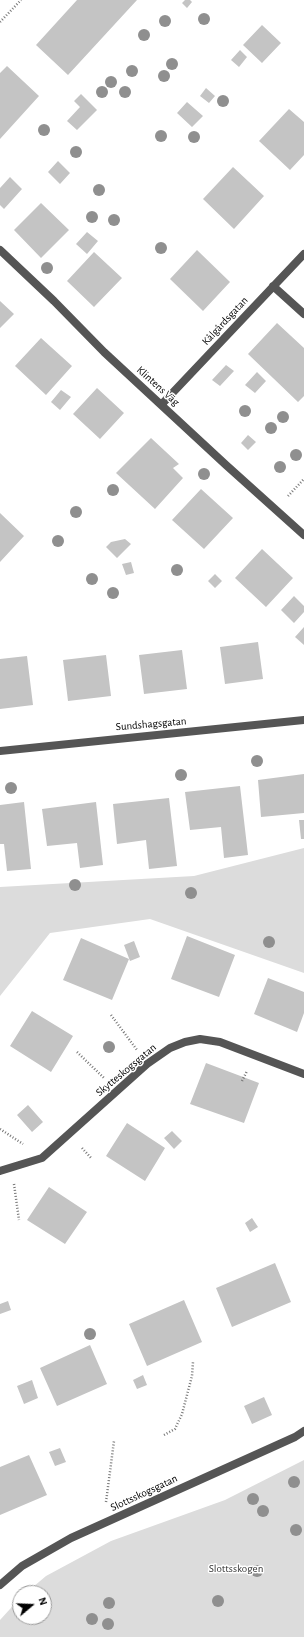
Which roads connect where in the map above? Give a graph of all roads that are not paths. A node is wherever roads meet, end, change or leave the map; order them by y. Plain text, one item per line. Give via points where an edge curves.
1 (0, 250) edge
2 (304, 254) edge
3 (273, 286) junction
4 (304, 314) edge
5 (162, 404) junction
6 (304, 535) edge
7 (304, 720) edge
8 (0, 751) edge
9 (304, 1074) edge
10 (0, 1171) edge
11 (304, 1431) edge
12 (0, 1585) edge

1 - 5 street, Klintens Väg via 54,300 104,352
2 - 3 street, Kålgårdsgatan
3 - 4 street
3 - 5 street, Kålgårdsgatan
5 - 6 street, Klintens Väg
7 - 8 street, Sundshagsgatan
9 - 10 street, Skytteskogsgatan via 220,1042 200,1039 185,1042 170,1048 147,1064 42,1158
11 - 12 street, Slottsskogsgatan via 71,1538 22,1566

